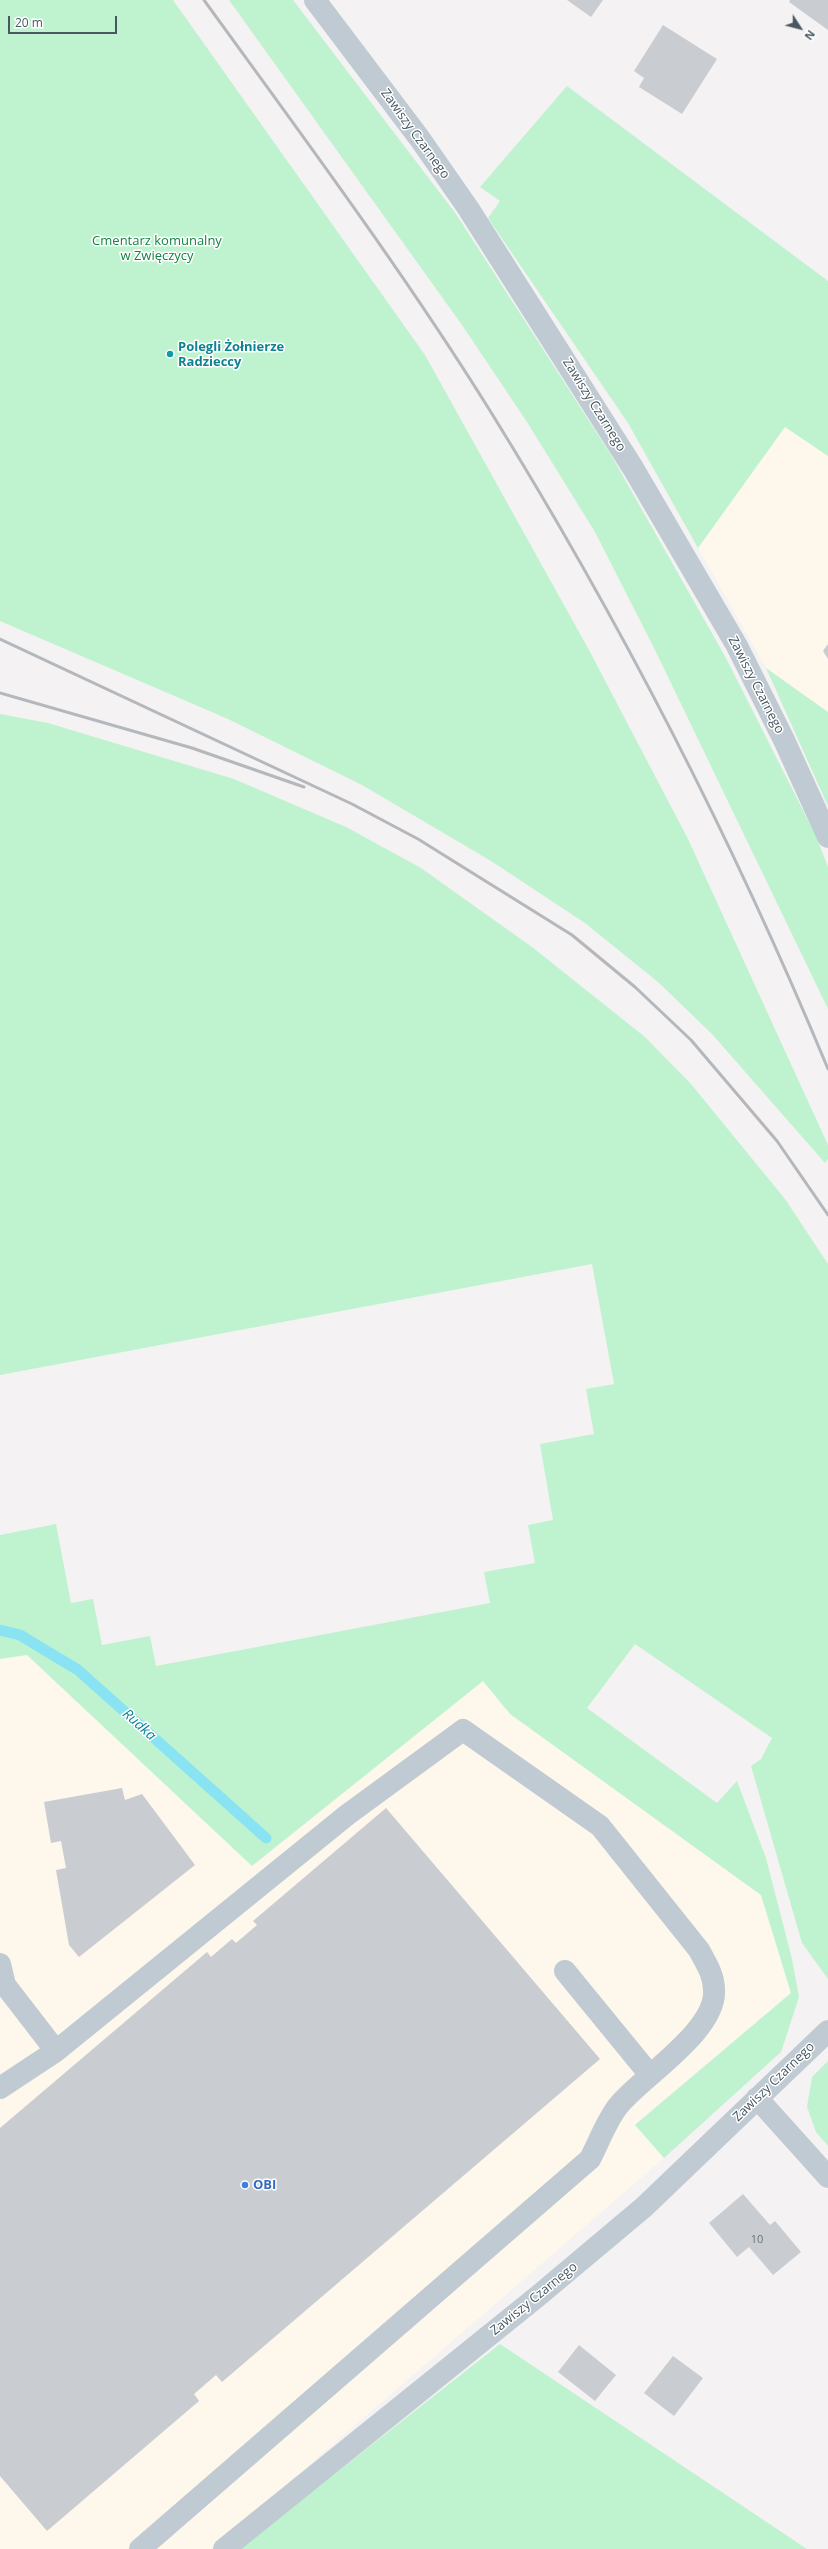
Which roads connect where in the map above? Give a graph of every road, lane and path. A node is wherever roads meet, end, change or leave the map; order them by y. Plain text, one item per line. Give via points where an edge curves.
1 (315, 0) edge
2 (828, 837) edge
3 (0, 1964) edge
4 (565, 1971) dead end
5 (828, 2031) edge
6 (56, 2050) junction
7 (650, 2075) junction
8 (3, 2080) edge
9 (757, 2098) junction
10 (828, 2177) edge
11 (140, 2549) edge
12 (224, 2549) edge

1 - 2 street, Zawiszy Czarnego via 420,139 468,208 633,468 737,646
3 - 6 street via 5,1985
4 - 7 street
5 - 9 street, Zawiszy Czarnego
6 - 7 street via 347,1815 463,1730 600,1826 699,1950 711,1971 715,1991 707,2016 693,2035
6 - 8 street
7 - 11 street via 618,2105 590,2159
9 - 10 street
9 - 12 street, Zawiszy Czarnego via 644,2207 538,2296

